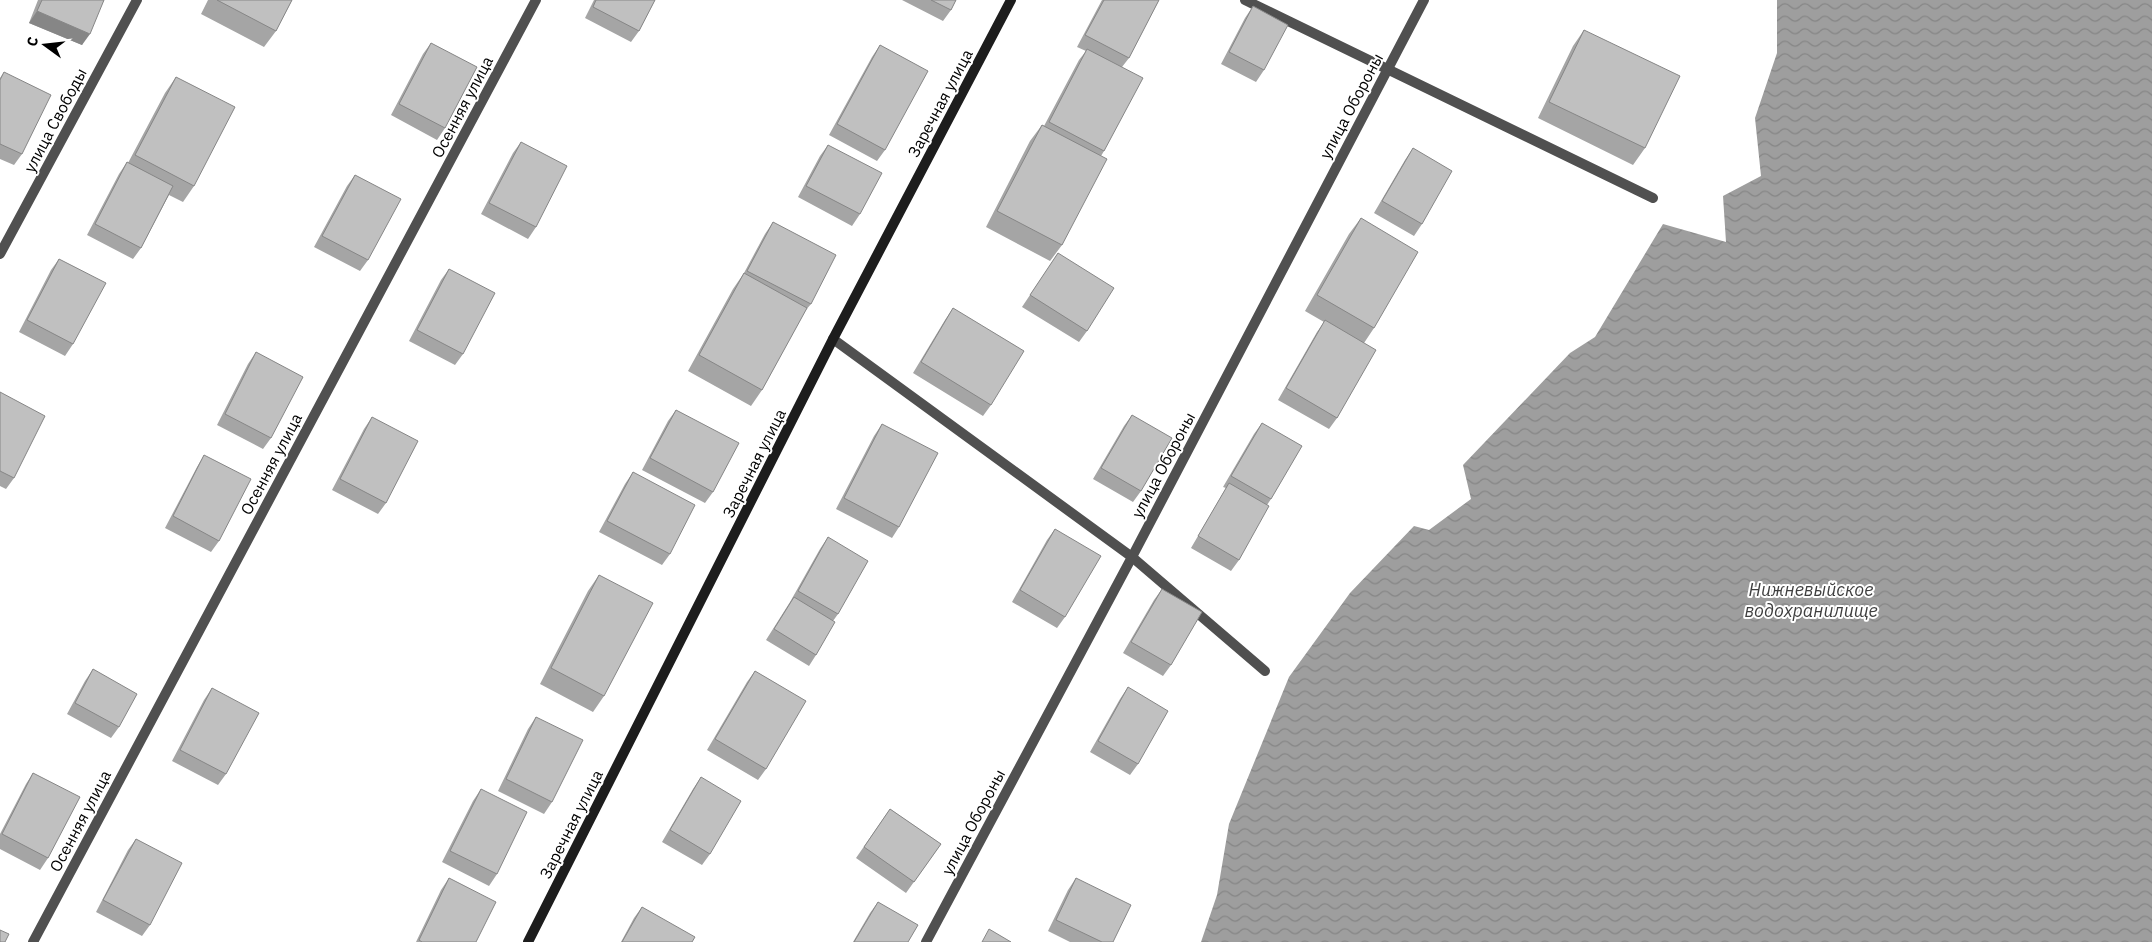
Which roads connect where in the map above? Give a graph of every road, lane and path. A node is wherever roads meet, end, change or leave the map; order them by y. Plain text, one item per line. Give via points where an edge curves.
1 (137, 0) edge
2 (536, 0) edge
3 (1010, 0) edge
4 (1245, 0) edge
5 (1424, 0) edge
6 (1387, 70) junction
7 (1653, 198) dead end
8 (0, 254) edge
9 (833, 339) junction
10 (1132, 557) junction
11 (1265, 671) dead end
12 (33, 942) edge
13 (528, 942) edge
14 (926, 942) edge

1 - 8 street, улица Свободы
2 - 12 street, Осенняя улица
3 - 9 street, Заречная улица
4 - 6 street
5 - 6 street, улица Обороны
6 - 7 street
6 - 10 street, улица Обороны
9 - 10 street
9 - 13 street, Заречная улица
10 - 11 street
10 - 14 street, улица Обороны

